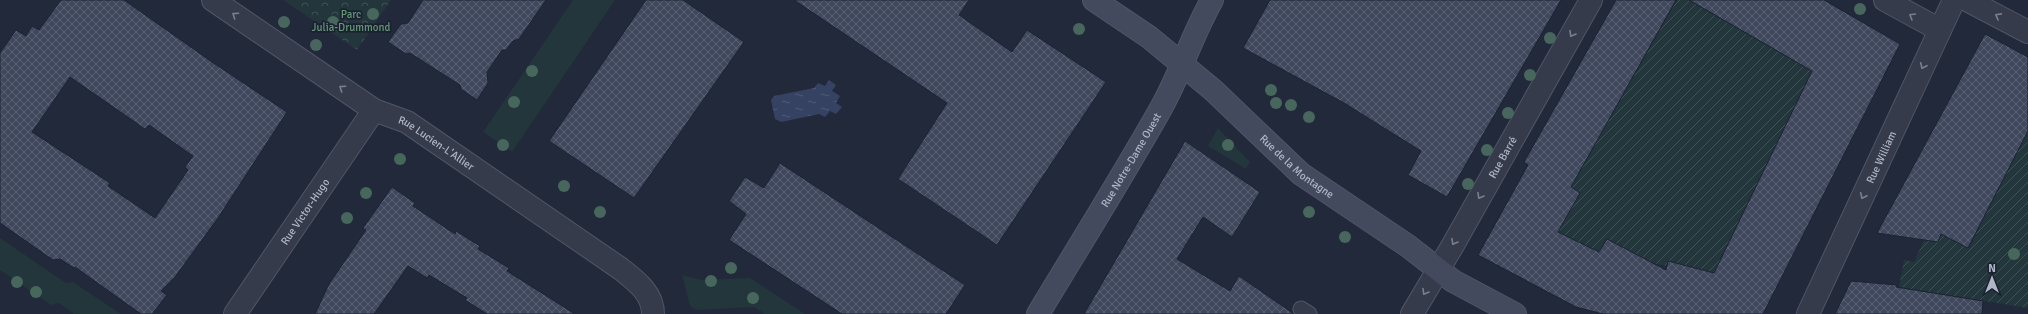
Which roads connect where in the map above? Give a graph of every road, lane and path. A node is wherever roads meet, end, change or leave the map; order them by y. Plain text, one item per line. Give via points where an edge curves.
1 (213, 0) edge
2 (1094, 0) edge
3 (1212, 0) edge
4 (1591, 0) edge
5 (1885, 0) edge
6 (1954, 0) edge
7 (1967, 0) edge
8 (1940, 30) junction
9 (2028, 32) edge
10 (1182, 64) junction
11 (374, 110) junction
12 (1438, 269) junction
13 (652, 307) edge
14 (235, 314) edge
15 (1038, 314) edge
16 (1412, 314) edge
17 (1515, 314) edge
18 (1808, 314) edge

11 -> 1 street, Rue Lucien-L'Allier
2 - 10 street, Rue de la Montagne
3 - 10 street, Rue Notre-Dame Ouest
4 -> 12 street, Rue Barré
8 -> 5 street
6 - 8 street, Rue William
9 -> 7 street
8 -> 18 street, Rue William
10 - 12 street, Rue de la Montagne via 1301,174
10 - 15 street, Rue Notre-Dame Ouest via 1160,110
11 - 13 street, Rue Lucien-L'Allier via 407,122 426,134 624,272 635,280
11 - 14 street, Rue Victor-Hugo
12 -> 16 street, Rue Barré
12 - 17 street, Rue de la Montagne via 1453,281

